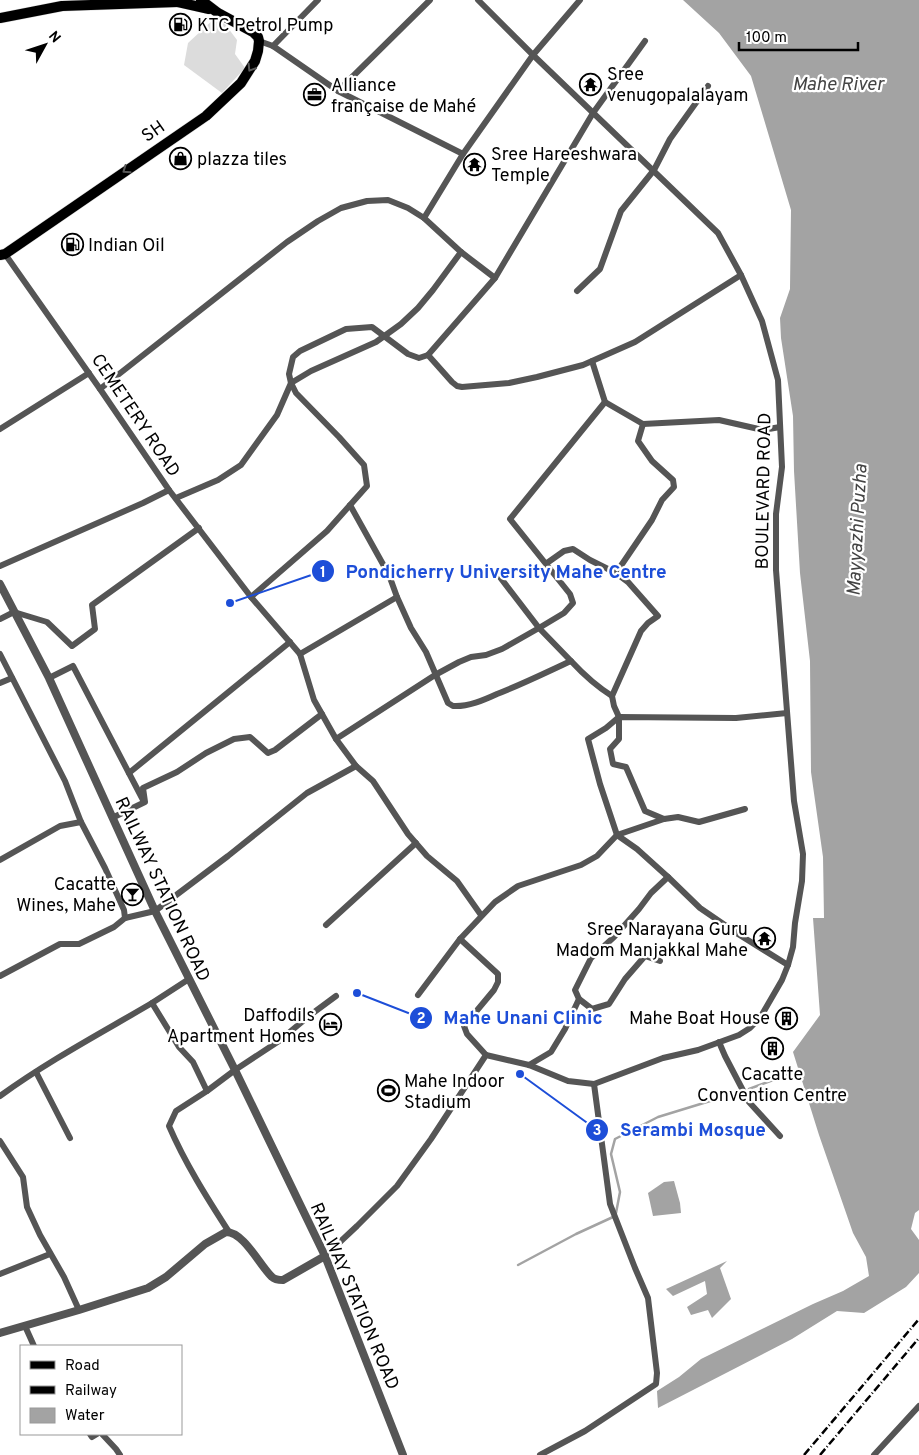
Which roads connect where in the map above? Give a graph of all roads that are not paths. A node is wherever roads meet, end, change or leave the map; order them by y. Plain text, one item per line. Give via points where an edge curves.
1 (201, 0) edge
2 (318, 0) edge
3 (430, 0) edge
4 (478, 0) edge
5 (580, 0) edge
6 (180, 1) edge
7 (218, 13) junction
8 (0, 18) edge
9 (259, 41) junction
10 (645, 41) dead end
11 (273, 46) junction
12 (533, 55) junction
13 (708, 86) dead end
14 (338, 91) junction
15 (593, 113) junction
16 (464, 154) junction
17 (654, 170) junction
18 (424, 218) junction
19 (461, 252) junction
20 (2, 255) edge
21 (741, 275) junction
22 (495, 278) junction
23 (578, 291) dead end
24 (384, 336) junction
25 (428, 355) junction
26 (592, 361) junction
27 (89, 373) junction
28 (291, 383) junction
29 (100, 389) junction
30 (605, 402) junction
31 (643, 424) junction
32 (780, 427) junction
33 (0, 429) edge
34 (170, 490) junction
35 (176, 498) junction
36 (350, 505) junction
37 (199, 528) junction
38 (547, 563) junction
39 (0, 566) edge
40 (496, 572) dead end
41 (616, 573) junction
42 (0, 584) edge
43 (2, 593) edge
44 (251, 597) junction
45 (397, 597) junction
46 (14, 612) junction
47 (0, 619) edge
48 (539, 628) junction
49 (290, 642) junction
50 (0, 654) edge
51 (300, 654) junction
52 (571, 661) junction
53 (435, 675) junction
54 (12, 678) junction
55 (48, 678) junction
56 (0, 683) edge
57 (612, 696) junction
58 (787, 713) junction
59 (322, 714) junction
60 (619, 717) junction
61 (336, 739) junction
62 (356, 766) junction
63 (130, 773) junction
64 (145, 802) junction
65 (745, 809) dead end
66 (112, 818) junction
67 (664, 819) junction
68 (81, 822) junction
69 (617, 835) junction
70 (416, 843) junction
71 (0, 860) edge
72 (668, 877) junction
73 (155, 911) junction
74 (481, 916) junction
75 (125, 918) junction
76 (326, 925) dead end
77 (460, 939) junction
78 (660, 961) dead end
79 (788, 965) junction
80 (0, 976) edge
81 (189, 979) junction
82 (418, 995) dead end
83 (336, 996) dead end
84 (579, 999) junction
85 (152, 1003) junction
86 (719, 1042) junction
87 (486, 1055) junction
88 (529, 1065) junction
89 (235, 1070) junction
90 (36, 1072) junction
91 (594, 1084) junction
92 (207, 1091) junction
93 (0, 1096) edge
94 (780, 1136) dead end
95 (70, 1138) dead end
96 (0, 1142) edge
97 (229, 1232) junction
98 (50, 1254) junction
99 (325, 1256) junction
100 (0, 1274) edge
101 (79, 1310) junction
102 (25, 1326) junction
103 (0, 1334) edge
104 (34, 1345) edge
105 (919, 1406) edge
106 (103, 1435) edge
107 (120, 1455) edge
108 (403, 1455) edge
109 (540, 1455) edge
110 (874, 1455) edge

1 - 7 main road
2 - 11 street
3 - 14 street
4 - 12 street, BOULEVARD ROAD
5 - 12 street
6 - 7 main road
6 - 8 main road via 62,6
7 - 9 main road via 254,32
9 - 11 street
9 -> 20 main road, SH via 256,61 241,83 206,116
10 - 15 street
11 - 14 street
12 - 15 street, BOULEVARD ROAD
12 - 16 street
13 - 17 street via 670,139
14 - 16 street
15 - 17 street, BOULEVARD ROAD
15 - 22 street
16 - 18 street
17 - 21 street, BOULEVARD ROAD via 718,233
17 - 23 street via 620,211 600,269
18 - 19 street
18 - 29 street via 388,200 367,201 341,208 287,242
19 - 22 street
19 - 24 street via 418,308
20 - 27 street, CEMETERY ROAD
21 - 26 street via 635,342
21 - 32 street, BOULEVARD ROAD via 762,321 778,380
22 - 25 street
24 - 25 street via 408,354 419,358
24 - 28 street
24 - 28 street via 372,326 346,330 300,351 291,362
25 - 26 street via 452,382 462,387 537,377
26 - 30 street
27 - 29 street, CEMETERY ROAD
27 - 33 street
28 - 35 street via 277,415 241,465 218,480
28 - 36 street via 296,393 364,465 368,486
29 - 34 street, CEMETERY ROAD
30 - 31 street
30 - 38 street via 510,518
31 - 32 street via 719,420 763,430
31 - 41 street via 638,442 652,461 673,480 674,487 662,500
32 - 58 street, BOULEVARD ROAD via 782,467 776,514 776,570
34 - 35 street
34 - 39 street, CEMETERY ROAD
35 - 37 street
36 - 44 street via 327,531
36 - 45 street via 389,575
37 - 44 street
37 - 46 street via 92,605 95,629 72,646 48,622
38 - 41 street via 564,551 573,550
38 - 48 street via 573,603 564,613
40 - 48 street
41 - 57 street via 658,616 641,631
42 - 43 street, RAILWAY STATION ROAD
43 - 46 street, RAILWAY STATION ROAD
44 - 49 street
45 - 51 street
45 - 53 street
46 - 47 street
46 - 55 street, RAILWAY STATION ROAD
48 - 52 street
48 - 53 street via 502,648 471,657
49 - 51 street
49 - 63 street
50 - 54 street
51 - 59 street via 314,700
52 - 53 street via 498,694 457,706 448,703
52 - 57 street via 588,679
53 - 61 street
54 - 56 street
54 - 68 street via 65,781
55 - 63 street via 73,666
55 - 66 street, RAILWAY STATION ROAD
57 - 60 street
58 - 60 street via 736,718
58 - 79 street, BOULEVARD ROAD via 794,801 803,854 802,881
59 - 61 street
59 - 64 street via 268,753 250,737 234,739 144,788
60 - 67 street via 618,739 610,749 613,764 626,767 645,811
60 - 69 street via 588,739
61 - 62 street
62 - 70 street via 373,781
62 - 73 street via 307,793
63 - 64 street
64 - 66 street
65 - 67 street via 698,822 678,817
66 - 73 street, RAILWAY STATION ROAD
67 - 69 street
68 - 71 street via 60,826
68 - 75 street via 105,868
69 - 72 street
69 - 74 street via 597,856 581,865 518,886
70 - 74 street via 457,881
70 - 76 street
72 - 79 street via 700,908
72 - 84 street via 590,958 575,990
73 - 75 street
73 - 81 street, RAILWAY STATION ROAD
74 - 77 street
75 - 80 street via 79,944 60,944
77 - 82 street
77 - 87 street via 498,974 494,990 464,1026
78 - 84 street via 645,956 625,979 610,1004 592,1009
79 - 86 street, BOULEVARD ROAD via 760,1018 750,1028
81 - 85 street
81 - 89 street, RAILWAY STATION ROAD
83 - 89 street
84 - 88 street via 551,1052
85 - 90 street
85 - 92 street via 193,1062
86 - 91 street, BOULEVARD ROAD via 663,1058
86 - 94 street via 749,1102
87 - 88 street
87 - 99 street via 397,1186
88 - 91 street via 568,1081
89 - 92 street
89 - 99 street, RAILWAY STATION ROAD
90 - 93 street
90 - 95 street
91 - 109 street via 610,1204 648,1298 656,1384 585,1431
92 - 97 street via 176,1111 169,1126 181,1154
96 - 98 street via 23,1176 27,1207
97 - 99 street via 241,1240 277,1280 283,1280
97 - 101 street via 205,1244 148,1288
98 - 100 street
98 - 101 street
99 - 108 street, RAILWAY STATION ROAD
101 - 102 street
102 - 103 street
102 - 104 street
105 - 110 street
106 - 107 street

